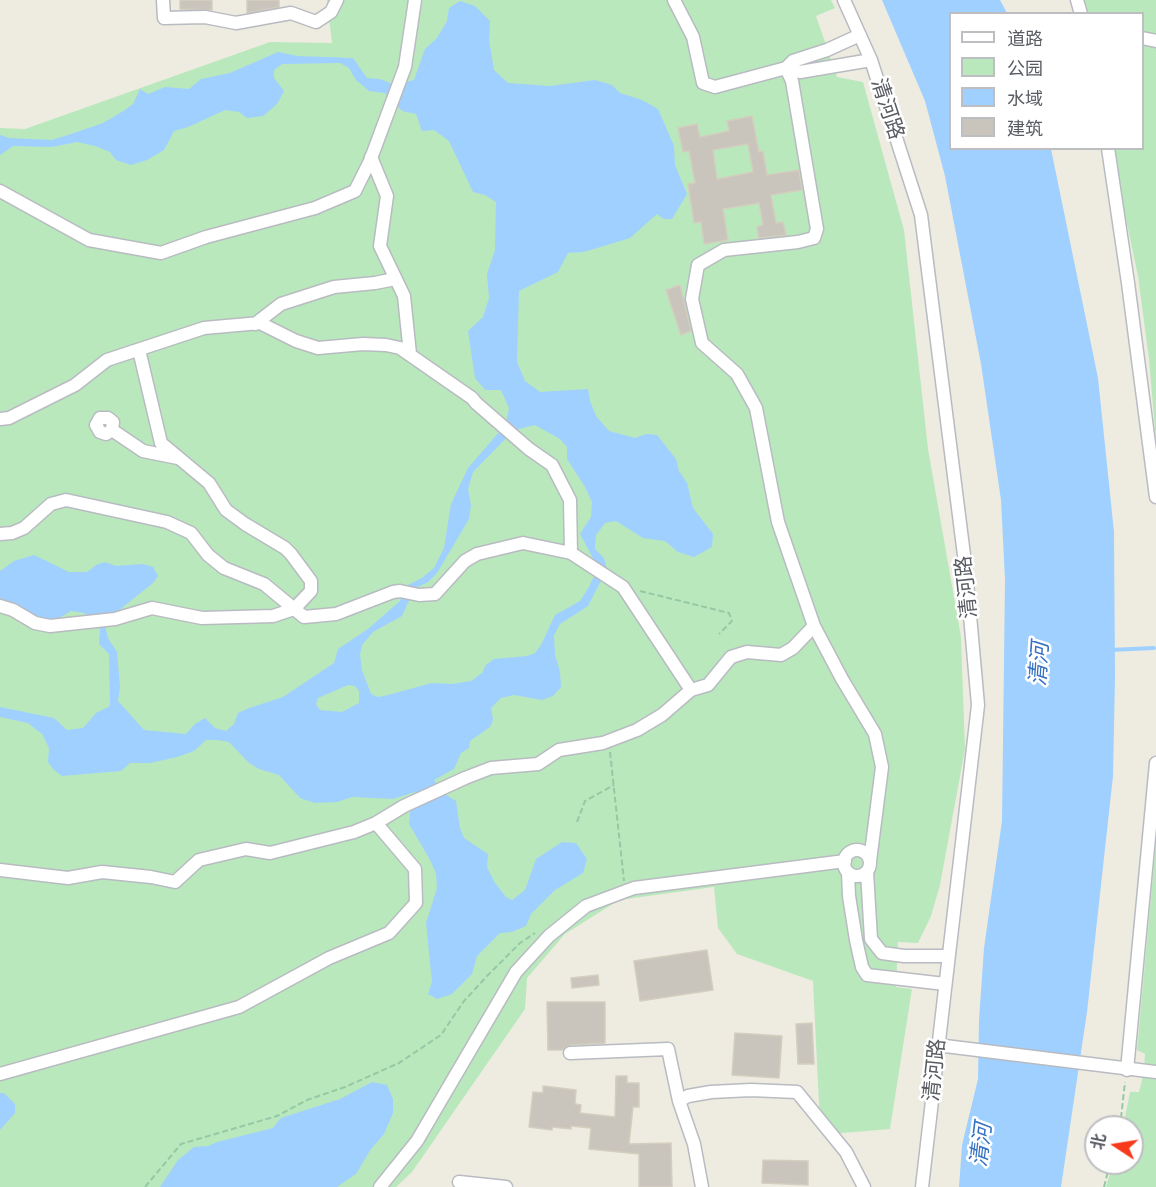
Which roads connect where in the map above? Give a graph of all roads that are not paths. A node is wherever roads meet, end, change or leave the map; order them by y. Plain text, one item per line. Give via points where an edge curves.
1 (163, 0) edge
2 (337, 0) edge
3 (415, 0) edge
4 (674, 0) edge
5 (844, 0) edge
6 (860, 35) junction
7 (871, 60) junction
8 (786, 68) junction
9 (1108, 150) edge
10 (371, 157) junction
11 (0, 191) edge
12 (395, 279) junction
13 (255, 324) junction
14 (139, 350) junction
15 (410, 354) junction
16 (0, 419) edge
17 (112, 430) dead end
18 (179, 459) junction
19 (1156, 497) edge
20 (0, 534) edge
21 (571, 553) junction
22 (0, 606) edge
23 (294, 609) junction
24 (814, 626) junction
25 (691, 690) junction
26 (1156, 763) edge
27 (376, 823) junction
28 (847, 866) junction
29 (868, 866) junction
30 (0, 870) edge
31 (948, 956) junction
32 (945, 984) junction
33 (937, 1045) junction
34 (570, 1053) dead end
35 (1127, 1070) junction
36 (1156, 1072) edge
37 (0, 1074) edge
38 (679, 1101) junction
39 (459, 1182) dead end
40 (380, 1187) edge
41 (506, 1187) edge
42 (702, 1187) edge
43 (864, 1187) edge
44 (922, 1187) edge

1 - 2 street via 164,18 205,17 236,23 291,13 316,22 331,12
3 - 10 street via 405,67
4 - 8 street via 693,37 703,83 716,87
5 - 6 street, 清河路
6 - 7 street, 清河路
6 - 8 street
7 - 8 street via 800,72
7 - 31 street, 清河路 via 921,214 966,571 978,705
8 - 24 street via 792,81 817,229 814,238 724,250 698,265 692,299 702,343 738,374 756,408 778,522
9 - 19 street
10 - 11 street via 355,191 315,208 161,253 89,240
10 - 12 street via 387,196 380,246
12 - 13 street via 334,287 281,304
12 - 15 street via 405,296
13 - 14 street via 204,328
13 - 15 street via 261,323 318,348 386,345
14 - 16 street via 107,360 75,385
14 - 18 street via 161,443
15 - 21 street via 472,398 552,465 570,500
17 - 18 street via 143,451
18 - 23 street via 198,471 226,510 285,548 307,574 311,591
20 - 23 street via 24,528 51,504 66,500 167,522 192,533 208,555 224,568 264,584
21 - 23 street via 523,543 477,554 465,561 435,594 393,592 336,614 304,617
21 - 25 street via 623,587
22 - 23 street via 50,626 115,619 152,608 202,618 273,616
24 - 25 street via 781,655 747,652 731,657 708,686
24 - 29 street via 875,734 882,767
25 - 27 street via 637,730 559,750 538,764 491,768 404,806
26 - 35 street
27 - 30 street via 270,853 246,849 199,860 175,882 102,872 68,878
27 - 37 street via 415,869 416,903 389,933 329,958 239,1007
28 - 29 street via 860,876
28 - 29 street via 849,853 857,850 866,853
28 - 32 street via 856,940 867,975
28 - 40 street via 633,888 586,906 549,936 516,972 417,1141
29 - 31 street via 871,939 882,953
31 - 32 street, 清河路
32 - 33 street, 清河路
33 - 35 street
33 - 44 street, 清河路
34 - 38 street via 668,1048
35 - 36 street
38 - 42 street via 694,1144
38 - 43 street via 711,1092 797,1092 846,1152
39 - 41 street

